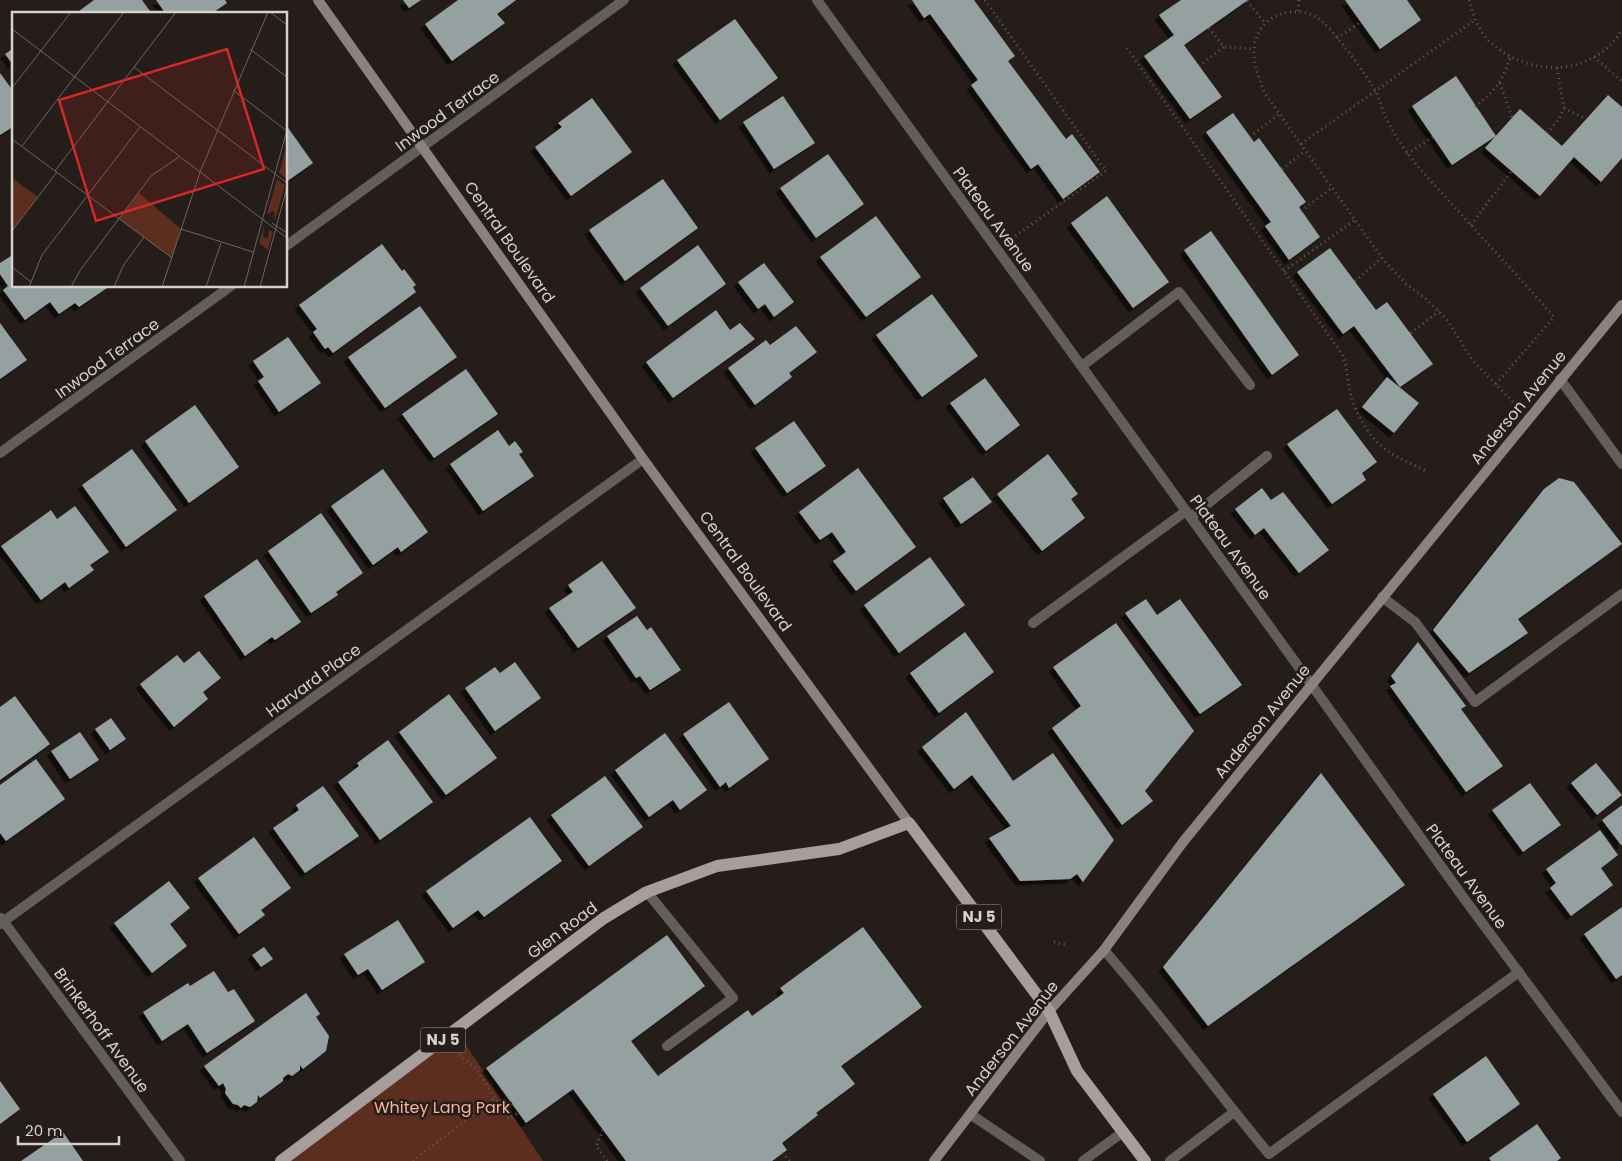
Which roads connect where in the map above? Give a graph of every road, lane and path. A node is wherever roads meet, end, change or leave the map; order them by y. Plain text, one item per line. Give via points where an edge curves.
1 (318, 0) edge
2 (624, 0) edge
3 (817, 0) edge
4 (985, 0) edge
5 (1299, 0) edge
6 (1469, 0) edge
7 (1247, 1) edge
8 (1298, 11) junction
9 (1476, 20) junction
10 (1361, 22) dead end
11 (1266, 24) junction
12 (1209, 28) dead end
13 (1622, 30) edge
14 (1337, 38) junction
15 (1224, 47) junction
16 (1127, 48) dead end
17 (1254, 49) junction
18 (1594, 57) junction
19 (1510, 58) junction
20 (1200, 66) dead end
21 (1557, 68) junction
22 (1622, 81) edge
23 (1500, 82) junction
24 (1375, 91) junction
25 (1475, 107) dead end
26 (1564, 108) junction
27 (1279, 114) junction
28 (1512, 118) dead end
29 (1586, 119) dead end
30 (1547, 133) dead end
31 (1250, 136) dead end
32 (1433, 137) dead end
33 (1301, 144) junction
34 (423, 147) junction
35 (1305, 151) junction
36 (1408, 154) junction
37 (1282, 169) dead end
38 (1511, 172) dead end
39 (1332, 188) junction
40 (1301, 211) dead end
41 (1355, 220) junction
42 (1471, 225) junction
43 (288, 245) edge
44 (997, 249) junction
45 (1382, 258) junction
46 (1284, 271) junction
47 (1355, 281) dead end
48 (228, 288) edge
49 (1622, 305) edge
50 (1439, 311) junction
51 (1411, 333) dead end
52 (1082, 366) junction
53 (1560, 379) junction
54 (1496, 384) junction
55 (1250, 385) dead end
56 (1529, 418) junction
57 (0, 453) edge
58 (1267, 456) dead end
59 (643, 459) junction
60 (1622, 464) edge
61 (1426, 472) dead end
62 (1188, 514) junction
63 (1622, 594) edge
64 (1382, 597) junction
65 (1033, 623) dead end
66 (1312, 684) junction
67 (909, 822) junction
68 (647, 892) junction
69 (1, 921) edge
70 (1054, 942) dead end
71 (1066, 945) dead end
72 (1104, 950) junction
73 (1519, 972) junction
74 (1049, 1011) junction
75 (441, 1041) junction
76 (667, 1046) dead end
77 (495, 1098) junction
78 (1234, 1112) junction
79 (1622, 1112) edge
80 (518, 1113) dead end
81 (970, 1114) junction
82 (603, 1130) dead end
83 (1123, 1132) junction
84 (782, 1153) dead end
85 (180, 1161) edge
86 (281, 1161) edge
87 (412, 1161) edge
88 (607, 1161) edge
89 (789, 1161) edge
90 (934, 1161) edge
91 (1040, 1161) edge
92 (1084, 1161) edge
93 (1145, 1161) edge
94 (1170, 1161) edge

1 - 34 main road, Central Boulevard
2 - 34 street, Inwood Terrace
3 - 44 street, Plateau Avenue
4 - 44 path via 1106,171
5 - 8 path
6 - 9 path
7 - 11 path
8 - 11 path via 1280,14
8 - 14 path via 1317,17
9 - 19 path via 1488,40
9 - 24 path
10 - 14 path
11 - 17 path
12 - 15 path
13 - 18 path
14 - 24 path
15 - 17 path
15 - 20 path
16 - 46 path
17 - 27 path via 1254,64 1264,92
18 - 21 path
18 - 22 path
19 - 21 path via 1538,68
19 - 23 path
21 - 26 path
23 - 25 path via 1495,91
23 - 28 path
24 - 33 path
24 - 36 path via 1388,123
26 - 29 path
26 - 30 path
27 - 31 path
27 - 33 path
32 - 36 path
33 - 35 path
34 - 43 street, Inwood Terrace
34 - 59 main road, Central Boulevard
35 - 37 path
35 - 39 path
36 - 42 path
38 - 42 path
39 - 40 path
39 - 41 path
41 - 45 path
41 - 46 path
42 - 54 path via 1554,317
44 - 52 street, Plateau Avenue
45 - 47 path
45 - 50 path via 1406,284
46 - 61 path via 1342,354 1351,396 1367,428 1384,449
48 - 57 street, Inwood Terrace
49 - 53 main road, Anderson Avenue
50 - 51 path
50 - 54 path via 1473,361
52 - 55 street via 1179,292
52 - 62 street, Plateau Avenue
53 - 56 main road, Anderson Avenue
53 - 60 street
54 - 56 path
56 - 64 main road, Anderson Avenue
58 - 62 street
59 - 67 main road, Central Boulevard
59 - 69 street, Harvard Place
62 - 65 street
62 - 66 street, Plateau Avenue
63 - 64 street via 1475,702 1415,622
64 - 66 main road, Anderson Avenue
66 - 72 main road, Anderson Avenue via 1183,842
66 - 73 street, Plateau Avenue
67 - 68 main road, Glen Road / NJ 5 via 839,849 717,866
67 - 74 main road, Central Boulevard / NJ 5
68 - 75 main road, Glen Road / NJ 5 via 604,918
68 - 76 street via 733,998
69 - 85 street, Brinkerhoff Avenue
70 - 71 path
72 - 74 main road, Anderson Avenue
72 - 78 street via 1146,997
73 - 78 street via 1269,1154
73 - 79 street, Plateau Avenue
74 - 81 main road, Anderson Avenue
74 - 83 main road, Central Boulevard / NJ 5 via 1077,1071
75 - 77 path via 474,1066
75 - 86 main road, Glen Road / NJ 5
77 - 80 path via 509,1119
77 - 87 path
78 - 94 street
81 - 90 main road, Anderson Avenue
81 - 91 street
82 - 88 path via 596,1146
83 - 92 street
83 - 93 main road, Central Boulevard / NJ 5
84 - 89 path

